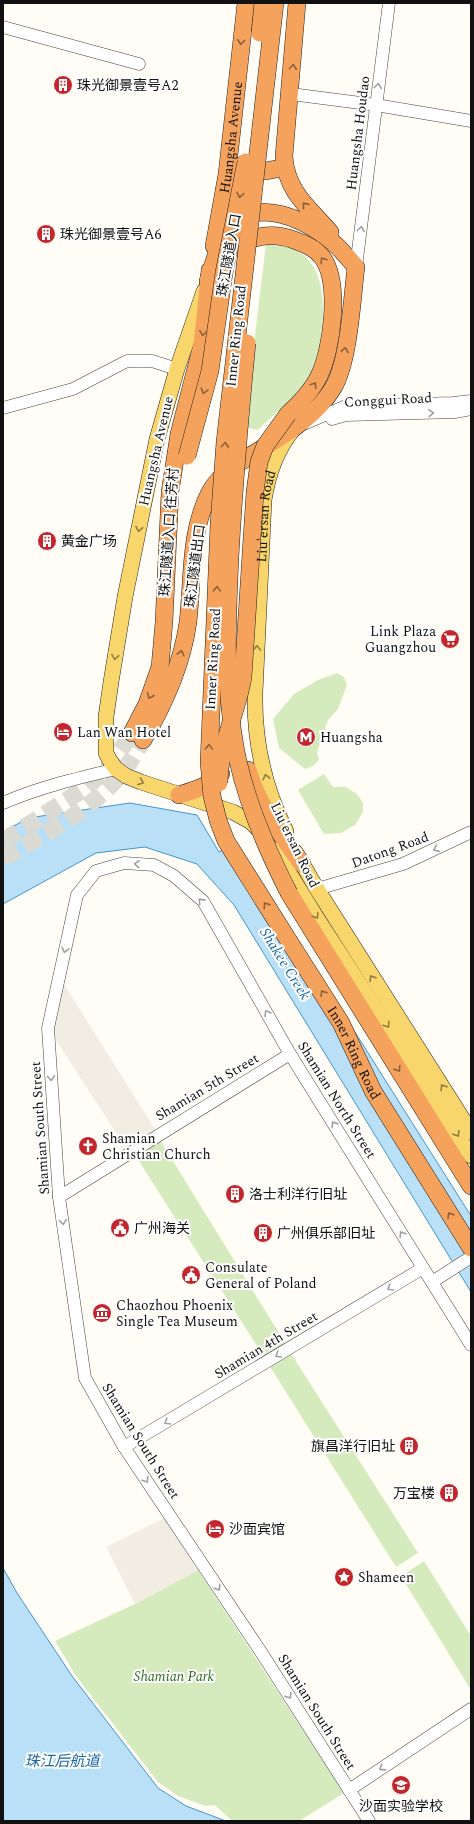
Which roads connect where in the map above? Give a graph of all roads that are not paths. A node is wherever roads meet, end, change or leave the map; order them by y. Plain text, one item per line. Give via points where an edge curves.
1 (246, 3) edge
2 (263, 3) edge
3 (275, 3) edge
4 (285, 3) edge
5 (297, 3) edge
6 (389, 3) edge
7 (3, 26) edge
8 (139, 64) dead end
9 (291, 94) junction
10 (376, 105) junction
11 (471, 120) edge
12 (232, 130) junction
13 (285, 167) junction
14 (356, 267) junction
15 (208, 281) junction
16 (236, 343) junction
17 (177, 369) junction
18 (471, 401) edge
19 (3, 408) edge
20 (471, 409) edge
21 (292, 421) junction
22 (244, 501) junction
23 (160, 667) junction
24 (137, 736) joint
25 (242, 746) junction
26 (116, 769) junction
27 (179, 795) junction
28 (3, 803) edge
29 (220, 827) junction
30 (471, 832) edge
31 (302, 864) junction
32 (174, 876) joint
33 (317, 889) junction
34 (290, 1054) junction
35 (471, 1132) edge
36 (471, 1156) edge
37 (471, 1186) edge
38 (59, 1197) junction
39 (471, 1248) edge
40 (471, 1257) edge
41 (423, 1268) junction
42 (432, 1282) junction
43 (471, 1345) edge
44 (124, 1447) junction
45 (471, 1709) edge
46 (349, 1790) junction
47 (369, 1821) edge

1 -> 12 highway, Huangsha Avenue
2 -> 23 highway, 珠江隧道入口, bridge via 245,168 224,273 210,371 187,456 180,504 171,622
3 - 16 highway, Inner Ring Road, bridge
4 -> 37 highway, Inner Ring Road, bridge via 246,353 233,514 227,630 232,728 253,813 289,893
9 -> 5 highway
10 -> 6 street, Huangsha Houdao
7 - 8 street
9 - 10 street
9 - 13 highway
10 - 11 street
14 -> 10 street, Huangsha Houdao
12 - 13 highway via 238,152 247,166 261,171
12 - 15 highway, Huangsha Avenue
14 -> 13 highway via 296,193
14 - 15 highway via 337,246 302,221 277,212 256,212 240,219 226,232
21 -> 14 highway via 326,399 338,377 347,340
15 - 17 main road, Huangsha Avenue
21 -> 15 highway via 315,384 323,366 328,342 332,294 330,273 322,258 310,246 289,238 273,234 253,237 236,246
15 -> 23 highway, 珠江隧道入口 往芳村 via 202,345 179,434 170,492
16 - 22 highway, bridge
29 -> 16 highway, Inner Ring Road, bridge via 210,786 209,745 222,485
17 - 19 street via 152,361 127,361 73,389
17 -> 26 main road, Huangsha Avenue via 156,439 125,597 106,717 106,753
18 - 21 street, Conggui Road via 346,406
21 -> 20 street, Conggui Road via 346,415 455,412
21 - 22 highway, bridge via 268,432 256,450
24 -> 21 highway, 珠江隧道出口 via 164,702 180,660 188,621 194,544 202,511 210,493 215,484 234,467
21 - 29 highway, bridge via 265,446 259,462 244,671 238,704 221,756
31 -> 21 main road, Liu'ersan Road via 278,816 270,792 259,743 255,704 264,500 275,460
22 - 25 highway via 236,606 235,667 237,716
23 -> 24 highway, 珠江隧道入口 往芳村
25 - 27 highway via 224,771 212,781
25 - 31 highway via 257,795
26 -> 27 main road via 141,782
26 - 28 street via 26,793
27 -> 36 main road, Liu'ersan Road via 238,814 251,822 272,845 315,916
39 -> 29 highway, Inner Ring Road, bridge via 373,1091 341,1023 236,858
30 -> 33 street, Datong Road via 403,864
31 - 33 main road, Liu'ersan Road
34 -> 32 street, Shamian North Street via 204,901
32 -> 38 street, Shamian South Street via 154,865 124,863 96,871 77,895 48,1028
35 -> 33 main road, Liu'ersan Road
34 - 38 street, Shamian 5th Street
41 -> 34 street, Shamian North Street
38 -> 44 street, Shamian South Street via 85,1378
40 - 42 street
41 - 42 street, Shamian North Street
41 -> 44 street, Shamian 4th Street
42 - 43 street, Shamian North Street
44 -> 46 street, Shamian South Street via 261,1652
45 -> 46 street
46 - 47 street, Shamian South Street

